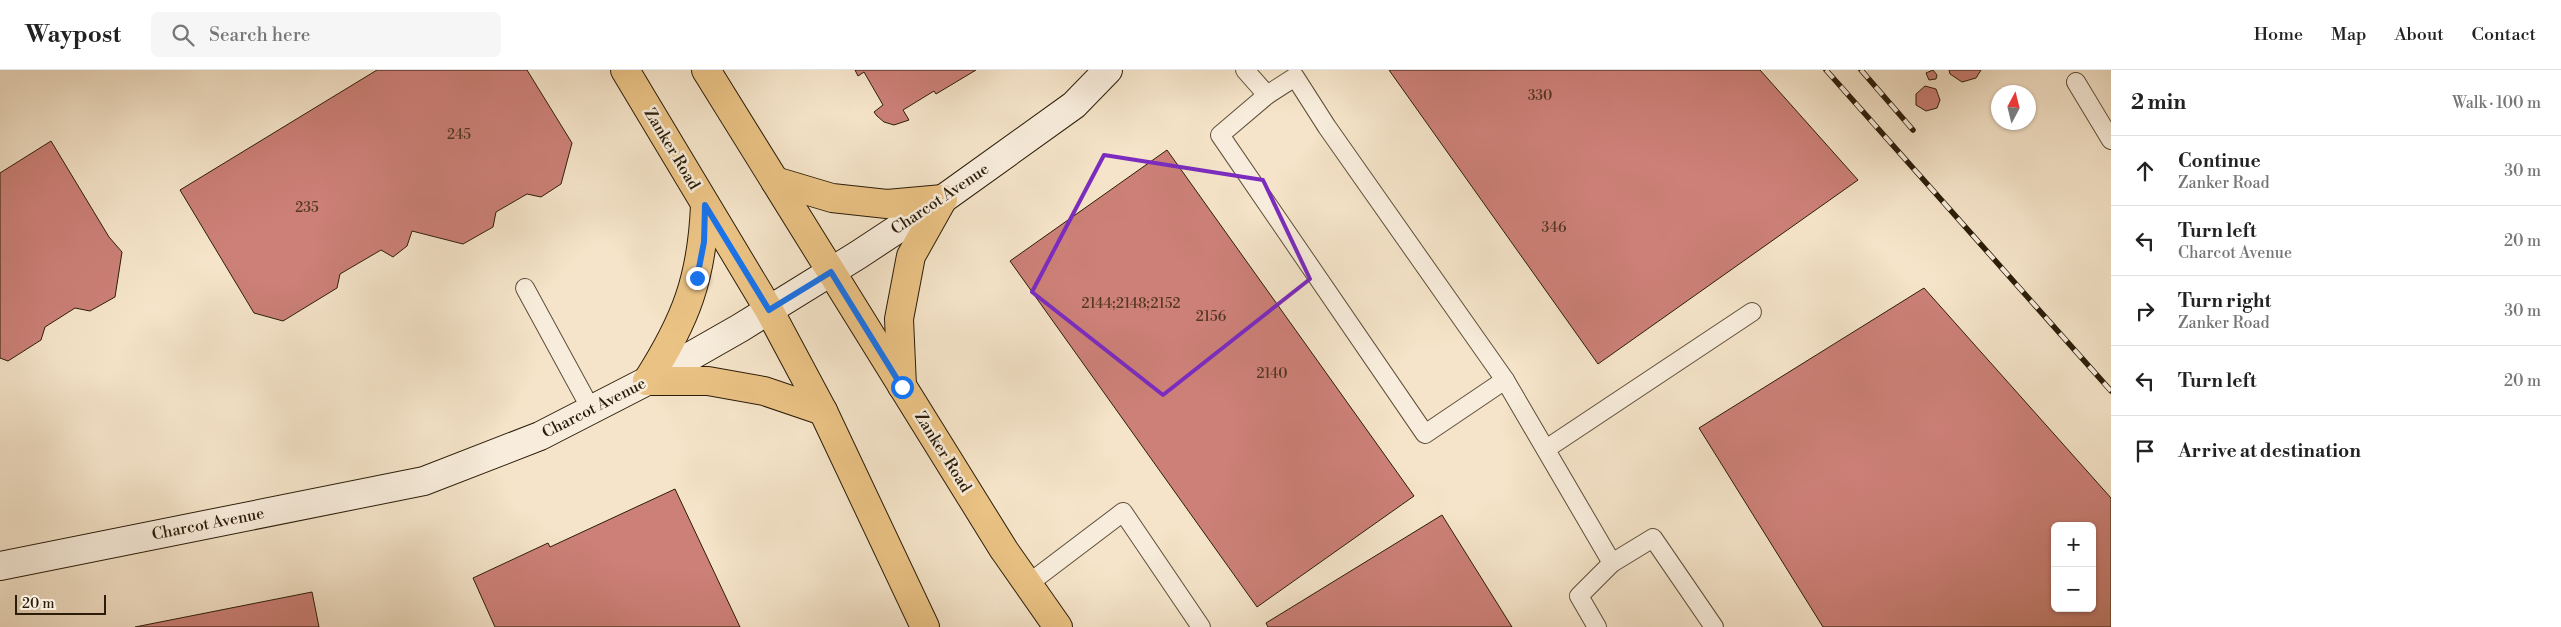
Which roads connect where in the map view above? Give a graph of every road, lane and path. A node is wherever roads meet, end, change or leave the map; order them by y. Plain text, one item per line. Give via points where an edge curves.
1 (625, 70) edge
2 (706, 70) edge
3 (1108, 70) edge
4 (1245, 70) edge
5 (2076, 82) dead end
6 (1267, 94) junction
7 (2111, 140) edge
8 (775, 180) junction
9 (943, 199) junction
10 (705, 205) junction
11 (831, 272) junction
12 (525, 288) dead end
13 (769, 310) junction
14 (1752, 312) dead end
15 (1505, 380) junction
16 (647, 381) junction
17 (902, 387) junction
18 (592, 411) junction
19 (823, 411) junction
20 (1546, 449) junction
21 (1612, 563) junction
22 (0, 566) edge
23 (1028, 584) junction
24 (925, 627) edge
25 (1058, 627) edge
26 (1201, 627) edge
27 (1597, 627) edge
28 (1714, 627) edge

1 - 10 main road, Zanker Road
2 - 8 main road, Zanker Road
3 - 9 main road, Charcot Avenue via 1074,105
4 - 6 lane
5 - 7 lane
6 - 15 lane via 1296,77 1327,127
6 - 15 lane via 1220,135 1425,434
8 - 9 main road via 832,198 887,204
8 - 11 main road, Zanker Road
9 - 11 main road, Charcot Avenue
9 - 17 main road via 911,256 899,319
10 - 13 main road, Zanker Road
10 - 16 main road via 704,242 691,296 670,346
11 - 13 main road, Charcot Avenue
11 - 17 main road, Zanker Road
12 - 18 lane
13 - 16 main road, Charcot Avenue
13 - 19 main road, Zanker Road
14 - 20 lane
15 - 20 lane
16 - 18 main road, Charcot Avenue
16 - 19 main road via 708,381 764,391
17 - 23 main road, Zanker Road
18 - 22 main road, Charcot Avenue via 540,436 424,481
19 - 24 main road, Zanker Road
20 - 21 lane
21 - 27 lane via 1579,596
21 - 28 lane via 1653,538
23 - 25 main road, Zanker Road
23 - 26 lane via 1124,512

